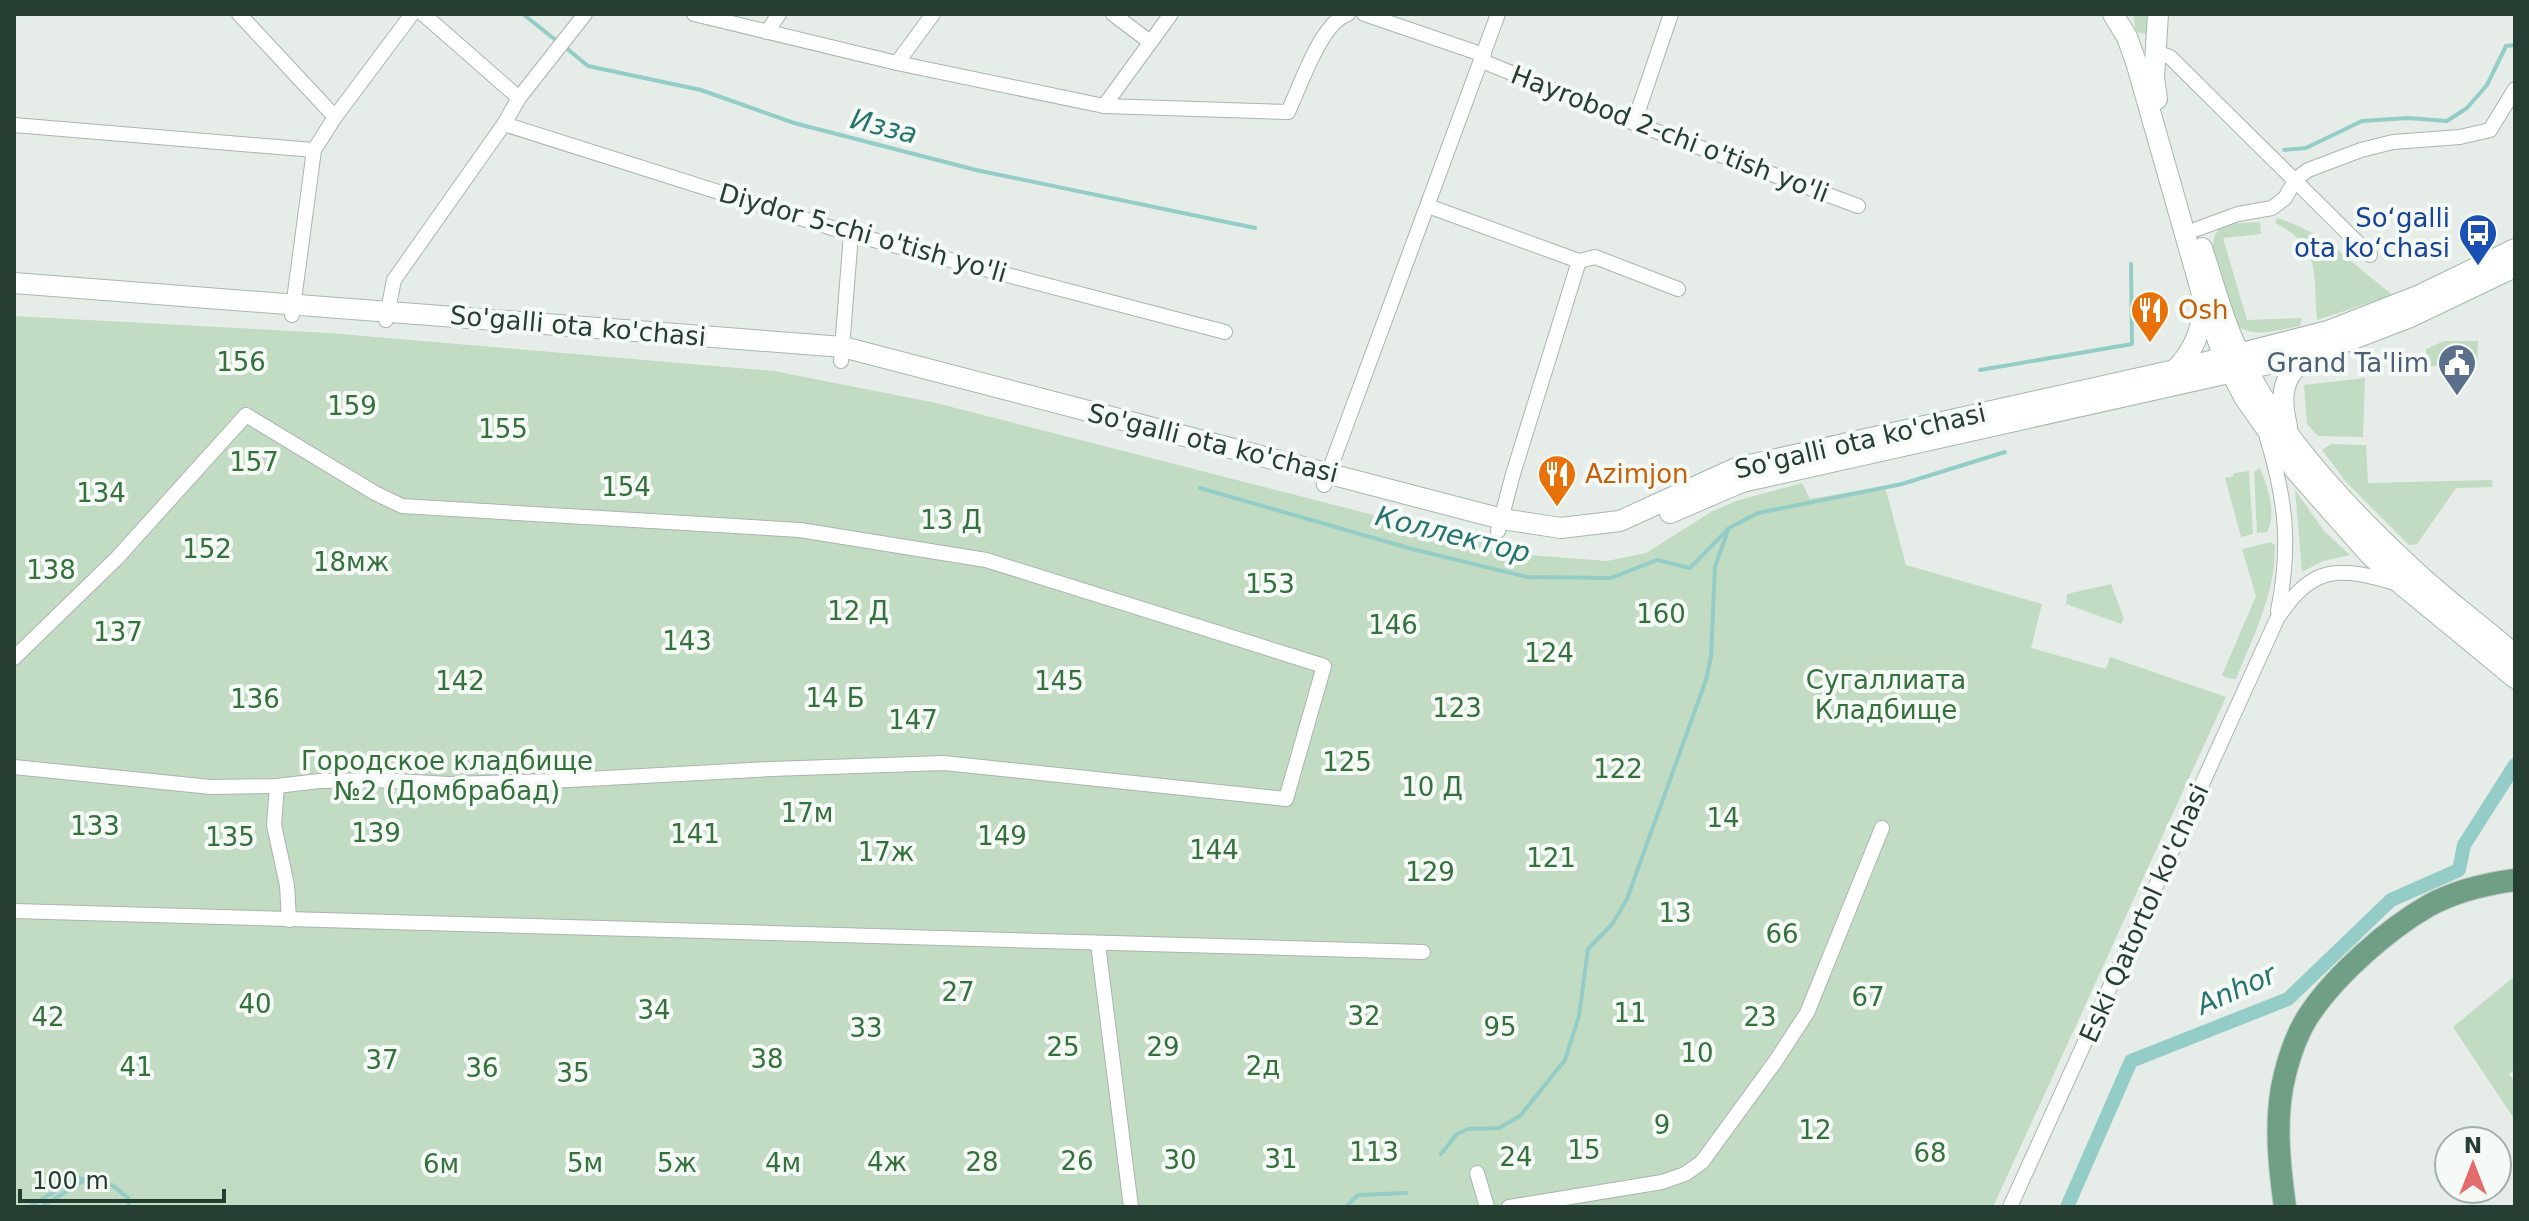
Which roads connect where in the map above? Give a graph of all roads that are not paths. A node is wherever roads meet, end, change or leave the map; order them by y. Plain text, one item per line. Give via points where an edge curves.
1 (239, 14) edge
2 (412, 14) edge
3 (423, 14) edge
4 (585, 14) edge
5 (694, 14) edge
6 (779, 14) edge
7 (933, 14) edge
8 (1113, 14) edge
9 (1171, 14) edge
10 (1348, 14) edge
11 (1364, 14) edge
12 (1498, 14) edge
13 (1671, 14) edge
14 (2120, 22) edge
15 (767, 32) junction
16 (2157, 32) edge
17 (1150, 42) junction
18 (1483, 58) junction
19 (897, 63) junction
20 (2515, 89) edge
21 (519, 98) junction
22 (1104, 106) junction
23 (335, 117) junction
24 (1634, 123) junction
25 (504, 124) junction
26 (14, 125) edge
27 (314, 150) junction
28 (2296, 179) junction
29 (1428, 206) junction
30 (1858, 206) dead end
31 (2197, 229) junction
32 (851, 234) junction
33 (2515, 249) edge
34 (2370, 255) dead end
35 (1579, 261) junction
36 (2515, 267) edge
37 (14, 283) edge
38 (1678, 289) dead end
39 (14, 295) edge
40 (2204, 301) junction
41 (292, 309) junction
42 (386, 316) junction
43 (1225, 332) dead end
44 (842, 354) junction
45 (2314, 354) junction
46 (2235, 364) junction
47 (2175, 370) junction
48 (2261, 421) junction
49 (2292, 437) junction
50 (1327, 479) junction
51 (1500, 525) junction
52 (2402, 585) junction
53 (2277, 619) junction
54 (2515, 655) edge
55 (14, 658) edge
56 (2515, 678) edge
57 (14, 767) edge
58 (277, 786) junction
59 (1882, 828) dead end
60 (2515, 880) edge
61 (14, 911) edge
62 (289, 920) junction
63 (1098, 944) junction
64 (1423, 952) dead end
65 (1477, 1173) dead end
66 (1131, 1207) edge
67 (1487, 1207) edge
68 (1509, 1207) edge
69 (2010, 1207) edge
70 (2285, 1207) edge

1 - 23 street
2 - 23 street
3 - 21 street
4 - 21 street
5 - 15 street
6 - 15 street
7 - 19 street
8 - 17 street
9 - 17 street
10 - 22 street via 1328,28 1288,112
11 - 18 street
12 - 18 street, Hayrobod 2-chi o'tish yo'li
13 - 24 street
14 - 16 main road via 2144,41
14 - 40 main road
15 - 19 street
16 - 28 street via 2170,57
16 - 31 main road via 2155,94
17 - 22 street
18 - 24 street, Hayrobod 2-chi o'tish yo'li
18 - 29 street, Hayrobod 2-chi o'tish yo'li
19 - 22 street
20 - 28 street via 2490,130 2382,144
21 - 25 street
23 - 27 street
24 - 30 street, Hayrobod 2-chi o'tish yo'li
25 - 32 street, Diydor 5-chi o'tish yo'li
25 - 42 street via 394,280
26 - 27 street
27 - 41 street
28 - 31 street via 2272,208
28 - 34 street
29 - 35 street
29 - 50 street, Hayrobod 2-chi o'tish yo'li
31 - 46 main road
32 - 43 street, Diydor 5-chi o'tish yo'li
32 - 44 street
33 - 46 main road, So'galli ota ko'chasi via 2377,314
35 - 38 street via 1595,257
35 - 51 street
36 - 45 main road, So'galli ota ko'chasi via 2421,313
37 - 41 main road, So'galli ota ko'chasi
39 - 41 main road, So'galli ota ko'chasi
40 - 46 main road
40 - 47 main road via 2197,340
41 - 42 main road, So'galli ota ko'chasi
42 - 44 main road, So'galli ota ko'chasi
44 - 50 main road, So'galli ota ko'chasi
45 - 46 main road, So'galli ota ko'chasi
45 - 49 main road via 2294,368 2284,385
46 - 47 main road, So'galli ota ko'chasi
46 - 48 main road
46 - 49 main road
46 - 51 main road, So'galli ota ko'chasi via 1742,482 1602,538 1562,541
47 - 51 main road, So'galli ota ko'chasi via 1736,468 1620,521 1561,528
48 - 52 main road via 2316,496
48 - 53 street, Eski Qatortol ko'chasi via 2285,509 2286,553
49 - 54 main road via 2413,569
50 - 51 main road, So'galli ota ko'chasi
52 - 53 street, Eski Qatortol ko'chasi via 2360,573 2329,574 2300,589
52 - 56 main road
53 - 69 street, Eski Qatortol ko'chasi
55 - 58 street via 117,558 246,415 402,506 800,530 986,560 1324,666 1286,799 944,763 463,784 319,781
57 - 58 street via 211,787
58 - 62 street via 274,825
59 - 68 street via 1807,1013 1702,1162 1662,1182
60 - 70 main road via 2465,890 2427,907 2361,958 2310,1014 2285,1075 2279,1139
61 - 62 street
62 - 63 street
63 - 64 street
63 - 66 street
65 - 67 street

